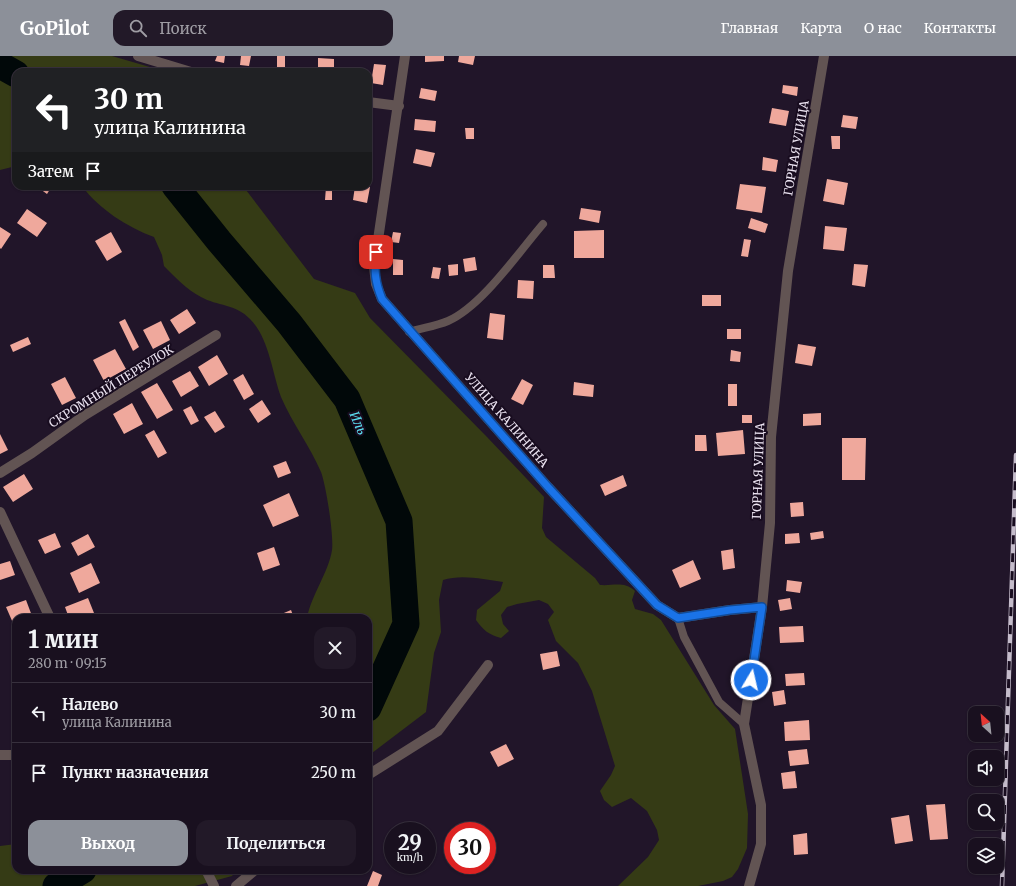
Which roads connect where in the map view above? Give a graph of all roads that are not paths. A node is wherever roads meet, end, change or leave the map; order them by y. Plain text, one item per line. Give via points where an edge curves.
1 (138, 56) edge
2 (405, 56) edge
3 (824, 56) edge
4 (178, 68) edge
5 (372, 103) edge
6 (399, 106) junction
7 (543, 224) dead end
8 (409, 332) junction
9 (216, 335) dead end
10 (0, 473) edge
11 (0, 512) edge
12 (762, 607) junction
13 (48, 614) edge
14 (678, 618) junction
15 (488, 665) dead end
16 (744, 724) junction
17 (0, 755) edge
18 (12, 755) edge
19 (372, 773) edge
20 (208, 874) edge
21 (250, 874) edge
22 (214, 885) edge
23 (236, 886) edge
24 (749, 886) edge

1 - 4 street
2 - 6 street, УЛИЦА КАЛИНИНА
3 - 12 street, ГОРНАЯ УЛИЦА via 788,271 771,437 770,523
5 - 6 street
6 - 8 street, УЛИЦА КАЛИНИНА via 374,267 376,284 382,299
7 - 8 lane via 484,293 466,310 448,321
8 - 14 street, УЛИЦА КАЛИНИНА via 657,605
9 - 10 street, СКРОМНЫЙ ПЕРЕУЛОК via 85,415
11 - 13 street
12 - 14 street
12 - 16 street, ГОРНАЯ УЛИЦА
14 - 16 lane via 684,637 719,702
15 - 19 street via 438,731
16 - 24 street, ГОРНАЯ УЛИЦА via 761,805 761,844
17 - 18 street
20 - 22 street
21 - 23 street

